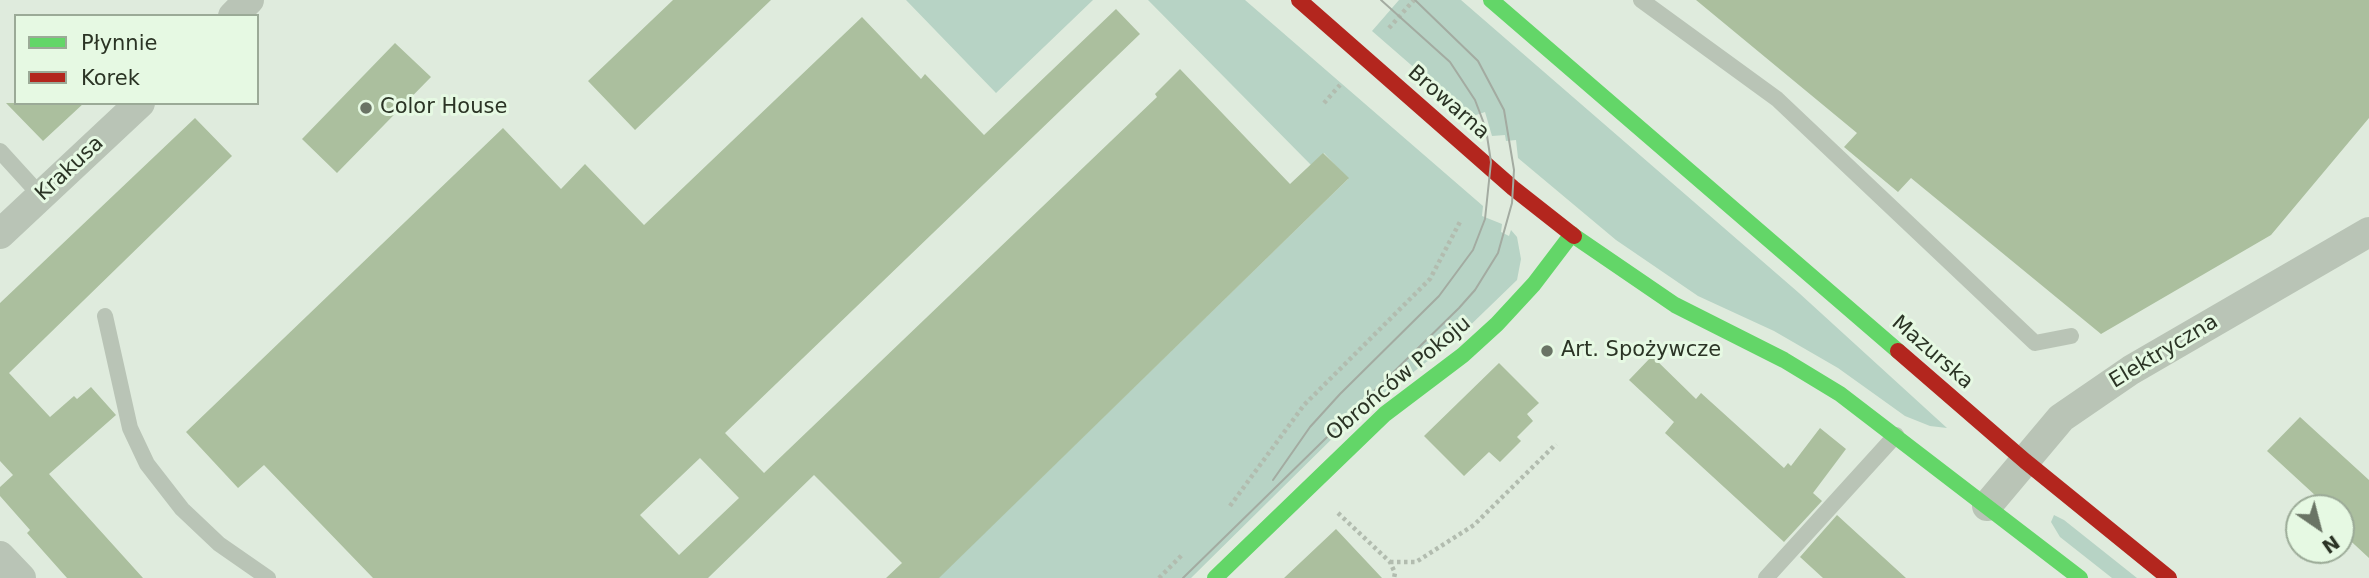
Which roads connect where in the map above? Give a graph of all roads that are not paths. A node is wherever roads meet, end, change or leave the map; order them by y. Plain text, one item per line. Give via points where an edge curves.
1 (250, 0) edge
2 (1299, 0) edge
3 (1491, 0) edge
4 (1641, 0) edge
5 (235, 14) edge
6 (138, 105) edge
7 (0, 151) edge
8 (41, 196) junction
9 (2369, 232) edge
10 (0, 234) edge
11 (1572, 234) junction
12 (105, 316) dead end
13 (2071, 336) dead end
14 (1896, 435) junction
15 (2025, 460) junction
16 (1987, 506) junction
17 (0, 556) edge
18 (2075, 576) edge
19 (21, 578) edge
20 (268, 578) edge
21 (1215, 578) edge
22 (1766, 578) edge
23 (2169, 578) edge

1 - 5 street
2 - 11 main road, Browarna
3 - 15 main road, Mazurska
4 - 13 lane via 1777,99 2035,343
6 - 8 street, Krakusa
7 - 8 lane
8 - 10 street, Krakusa
9 - 15 street, Elektryczna via 2132,370 2061,418
11 - 14 main road via 1675,305 1784,360
11 - 21 main road, Obrońców Pokoju via 1497,324 1385,414
12 - 20 lane via 130,428 147,464 182,509 219,544
14 - 16 main road
14 - 22 lane
15 - 16 street, Elektryczna
15 - 23 main road, Mazurska
16 - 18 main road
17 - 19 street

